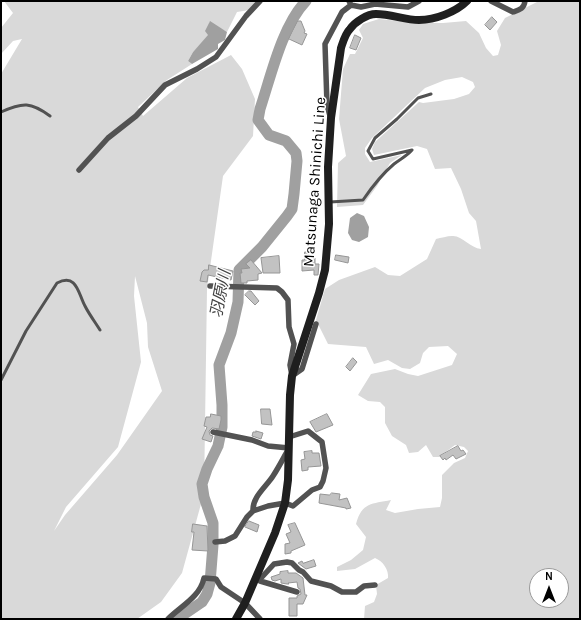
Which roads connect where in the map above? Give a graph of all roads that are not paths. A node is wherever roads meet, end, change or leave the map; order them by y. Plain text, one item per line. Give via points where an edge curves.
1 (260, 1) edge
2 (419, 1) edge
3 (467, 1) edge
4 (491, 1) edge
5 (525, 1) edge
6 (350, 3) edge
7 (431, 94) dead end
8 (1, 112) edge
9 (50, 116) dead end
10 (331, 118) junction
11 (79, 170) dead end
12 (329, 202) junction
13 (210, 286) dead end
14 (316, 324) dead end
15 (100, 330) dead end
16 (292, 376) junction
17 (1, 380) edge
18 (213, 432) dead end
19 (289, 437) junction
20 (289, 448) junction
21 (285, 503) junction
22 (253, 511) junction
23 (215, 542) dead end
24 (256, 578) junction
25 (375, 585) dead end
26 (297, 592) dead end
27 (245, 603) junction
28 (168, 619) edge
29 (236, 619) edge
30 (260, 619) edge

1 - 11 street via 216,57 165,85 136,116 108,138
2 - 6 street via 408,7 375,4 361,7
3 - 10 main road, Matsunaga Shinichi Line via 446,15 420,20 375,14 362,19 350,29 341,48
4 - 5 street via 513,12 525,6
6 - 10 street via 342,12 325,44 327,105
7 - 12 lane via 418,98 375,138 368,151 373,159 412,150 394,164 363,200
8 - 9 lane via 24,104 39,108
10 - 12 main road, Matsunaga Shinichi Line
12 - 16 main road, Matsunaga Shinichi Line via 325,270
13 - 16 street via 277,288 282,292 288,300 288,327 294,344 290,365
14 - 16 street via 302,369
15 - 17 lane via 76,285 70,280 57,283 26,331
16 - 19 main road, Matsunaga Shinichi Line
18 - 20 street via 268,446
19 - 20 main road, Matsunaga Shinichi Line
19 - 21 street via 308,431 322,442 326,468 320,487 312,490 293,506
20 - 21 main road, Matsunaga Shinichi Line
20 - 22 street via 273,477 263,487
21 - 22 street
21 - 24 main road, Matsunaga Shinichi Line
22 - 23 street via 235,536
24 - 25 street via 262,577 274,564 287,562 292,563 311,581 342,592 356,592 364,586
24 - 26 street
24 - 27 main road, Matsunaga Shinichi Line
27 - 28 street via 221,587 216,579 204,578 202,587 196,595
27 - 29 main road, Matsunaga Shinichi Line
27 - 30 street

